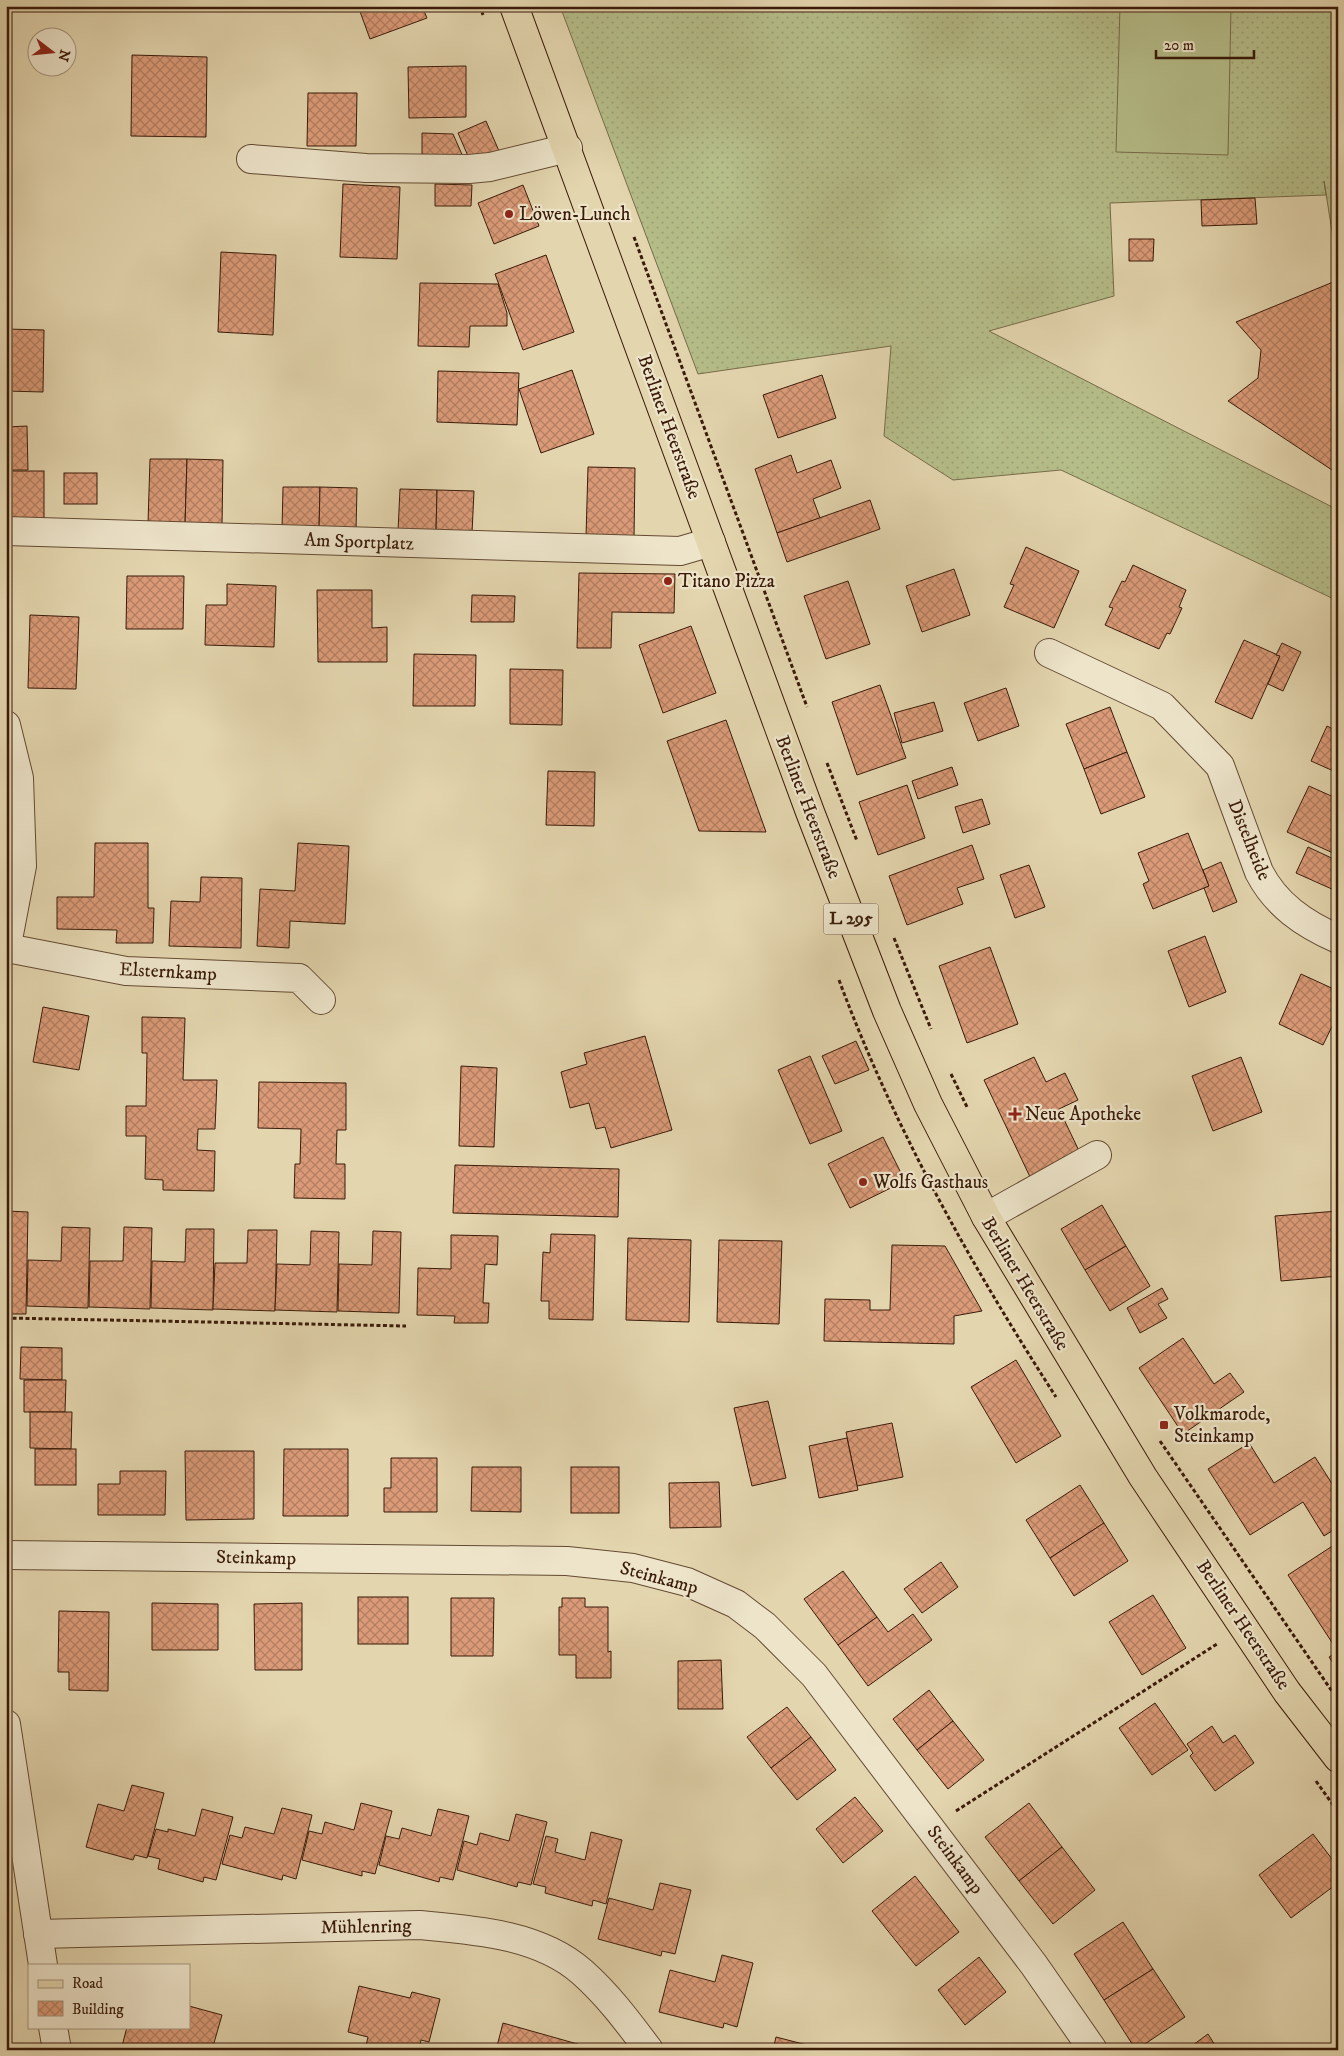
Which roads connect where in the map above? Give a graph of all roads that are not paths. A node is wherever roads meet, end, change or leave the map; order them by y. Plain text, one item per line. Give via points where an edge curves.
1 (514, 6) edge
2 (568, 148) junction
3 (251, 159) dead end
4 (6, 531) edge
5 (711, 542) junction
6 (1049, 653) dead end
7 (6, 724) edge
8 (1338, 939) edge
9 (6, 949) edge
10 (321, 1000) dead end
11 (1097, 1155) dead end
12 (986, 1217) junction
13 (6, 1556) edge
14 (6, 1724) edge
15 (1338, 1758) edge
16 (38, 1934) junction
17 (43, 1964) edge
18 (53, 2028) edge
19 (57, 2050) edge
20 (648, 2050) edge
21 (1093, 2050) edge

1 - 2 main road, Berliner Heerstraße / L 295
2 - 3 street via 469,169 366,168
2 - 5 main road, Berliner Heerstraße / L 295
4 - 5 street, Am Sportplatz via 680,551
5 - 12 main road, Berliner Heerstraße / L 295 via 887,1011 928,1104
6 - 8 street, Distelheide via 1162,706 1220,766 1266,886 1311,927
7 - 9 street via 19,778 22,816 22,866
9 - 10 street, Elsternkamp via 126,971 299,978
11 - 12 street
12 - 15 main road, Berliner Heerstraße / L 295 via 1143,1476 1287,1692
13 - 21 street, Steinkamp via 567,1561 633,1568 687,1582 736,1604 765,1626 814,1675 1034,1965
14 - 16 street
16 - 17 street
16 - 20 street, Mühlenring via 419,1925 465,1929 507,1937 544,1949 580,1971 616,2006
18 - 19 street

